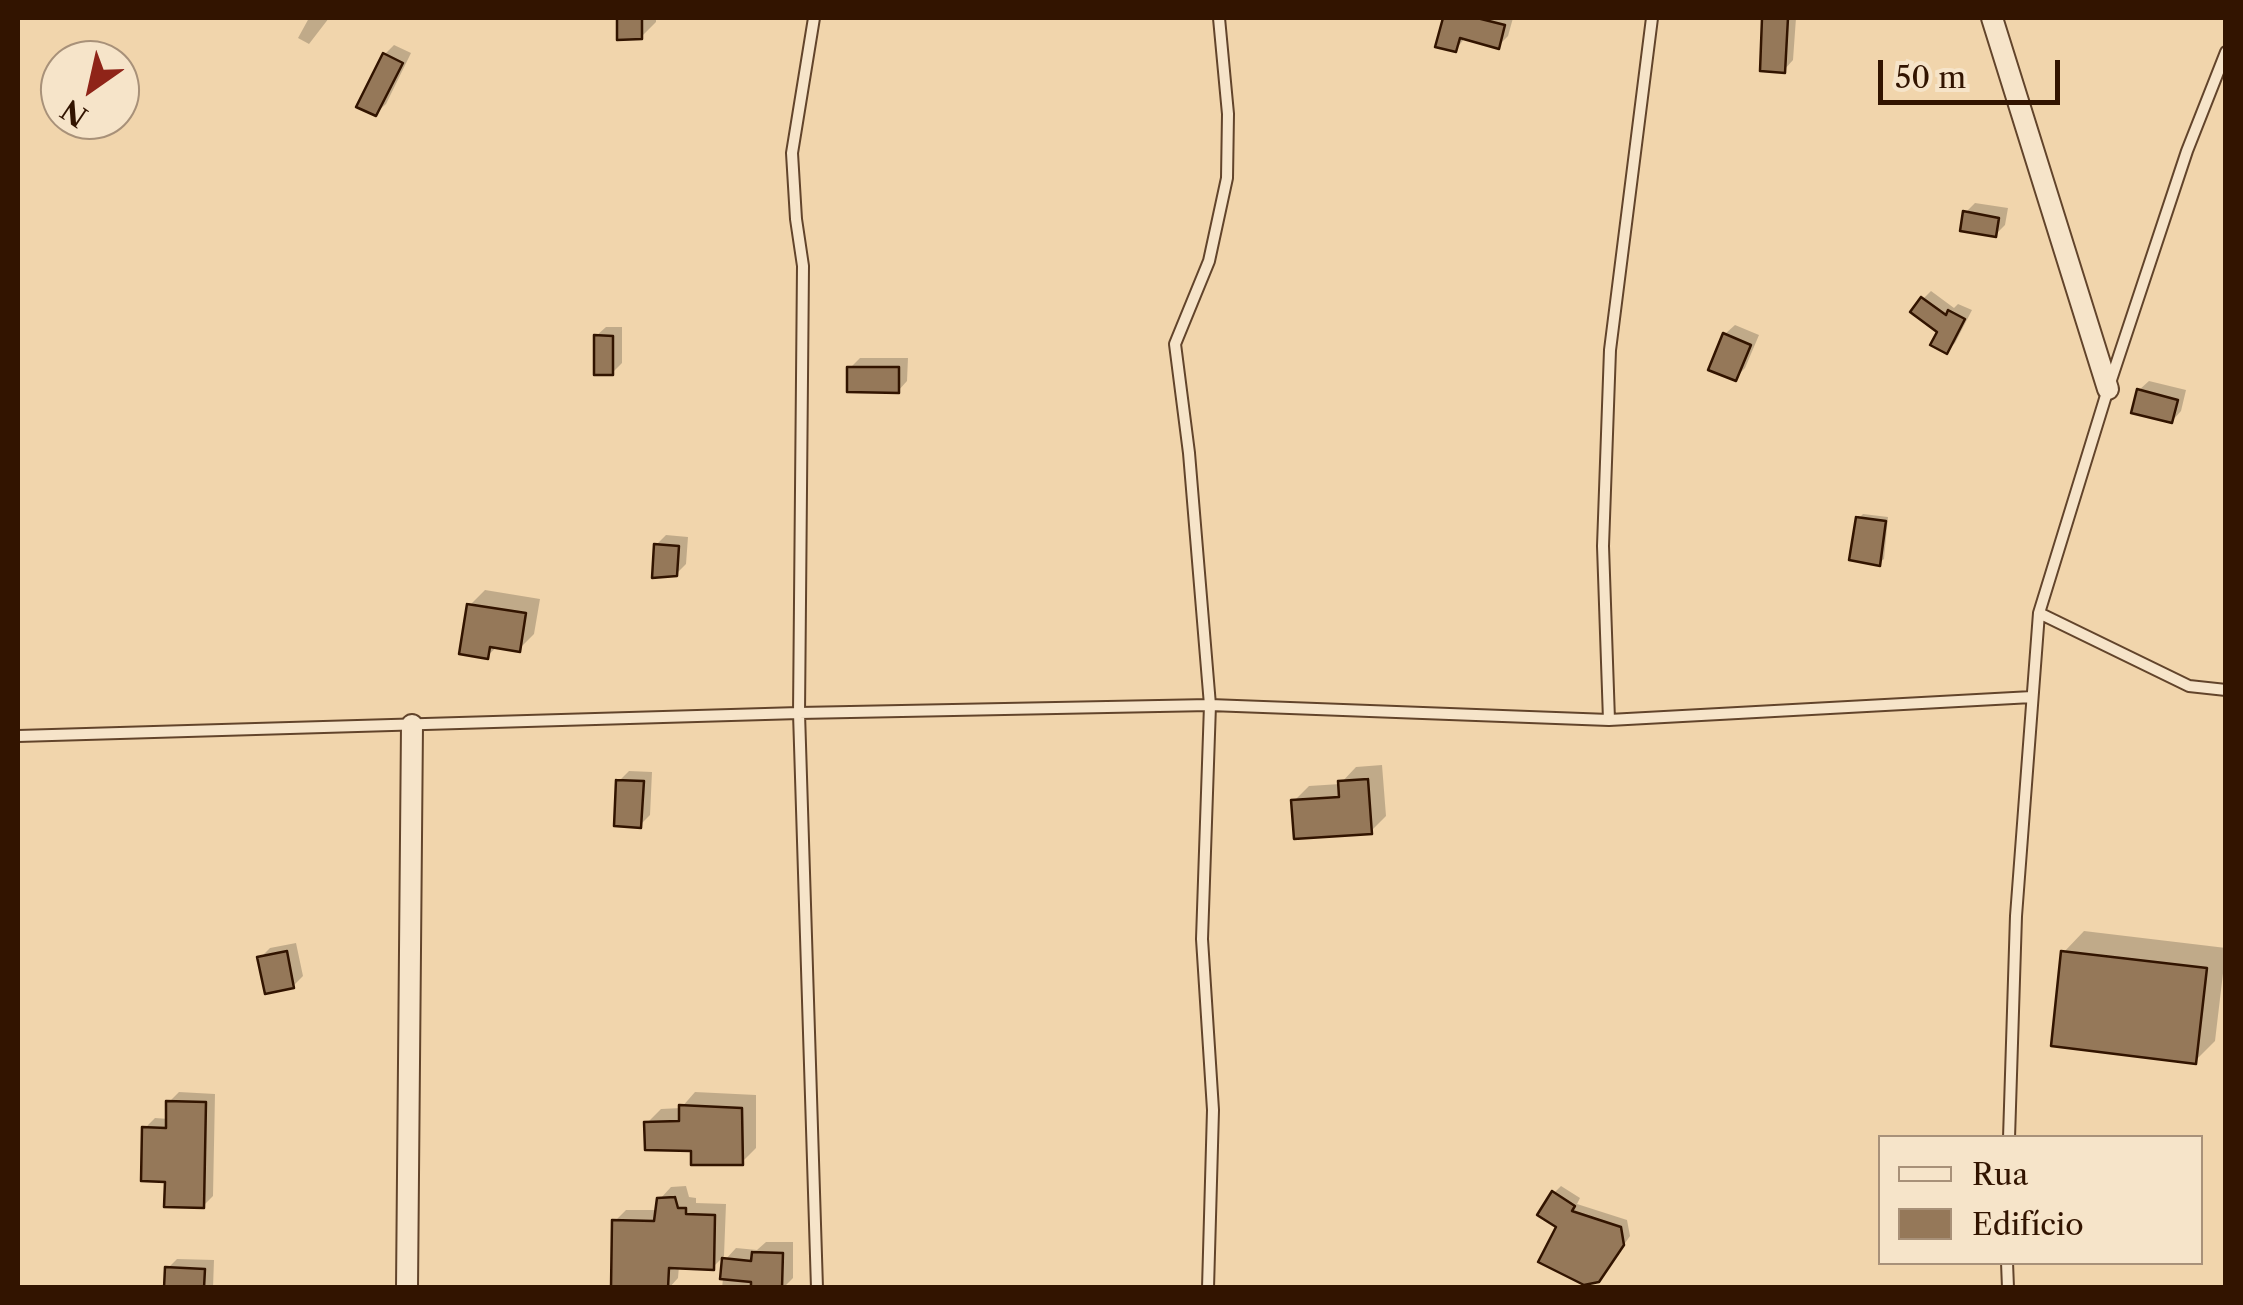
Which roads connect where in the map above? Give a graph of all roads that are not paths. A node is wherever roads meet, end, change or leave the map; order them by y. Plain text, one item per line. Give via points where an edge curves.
1 (814, 18) edge
2 (1219, 18) edge
3 (1652, 18) edge
4 (1992, 18) edge
5 (2226, 52) edge
6 (2108, 389) junction
7 (2038, 613) junction
8 (2226, 690) edge
9 (2032, 697) junction
10 (1210, 705) junction
11 (800, 713) junction
12 (1609, 720) junction
13 (412, 725) junction
14 (18, 736) edge
15 (2009, 1135) edge
16 (407, 1288) edge
17 (817, 1288) edge
18 (1208, 1288) edge

1 - 11 lane via 792,153 803,266
2 - 10 lane via 1226,178 1209,261 1176,344
3 - 12 lane via 1610,350 1602,546
4 - 6 street
5 - 6 lane
6 - 7 lane
7 - 8 lane via 2189,686
7 - 9 lane
9 - 12 lane
9 - 15 lane
10 - 11 lane
10 - 12 lane
10 - 18 lane via 1202,940 1213,1110
11 - 13 lane
11 - 17 lane
13 - 14 lane
13 - 16 street

